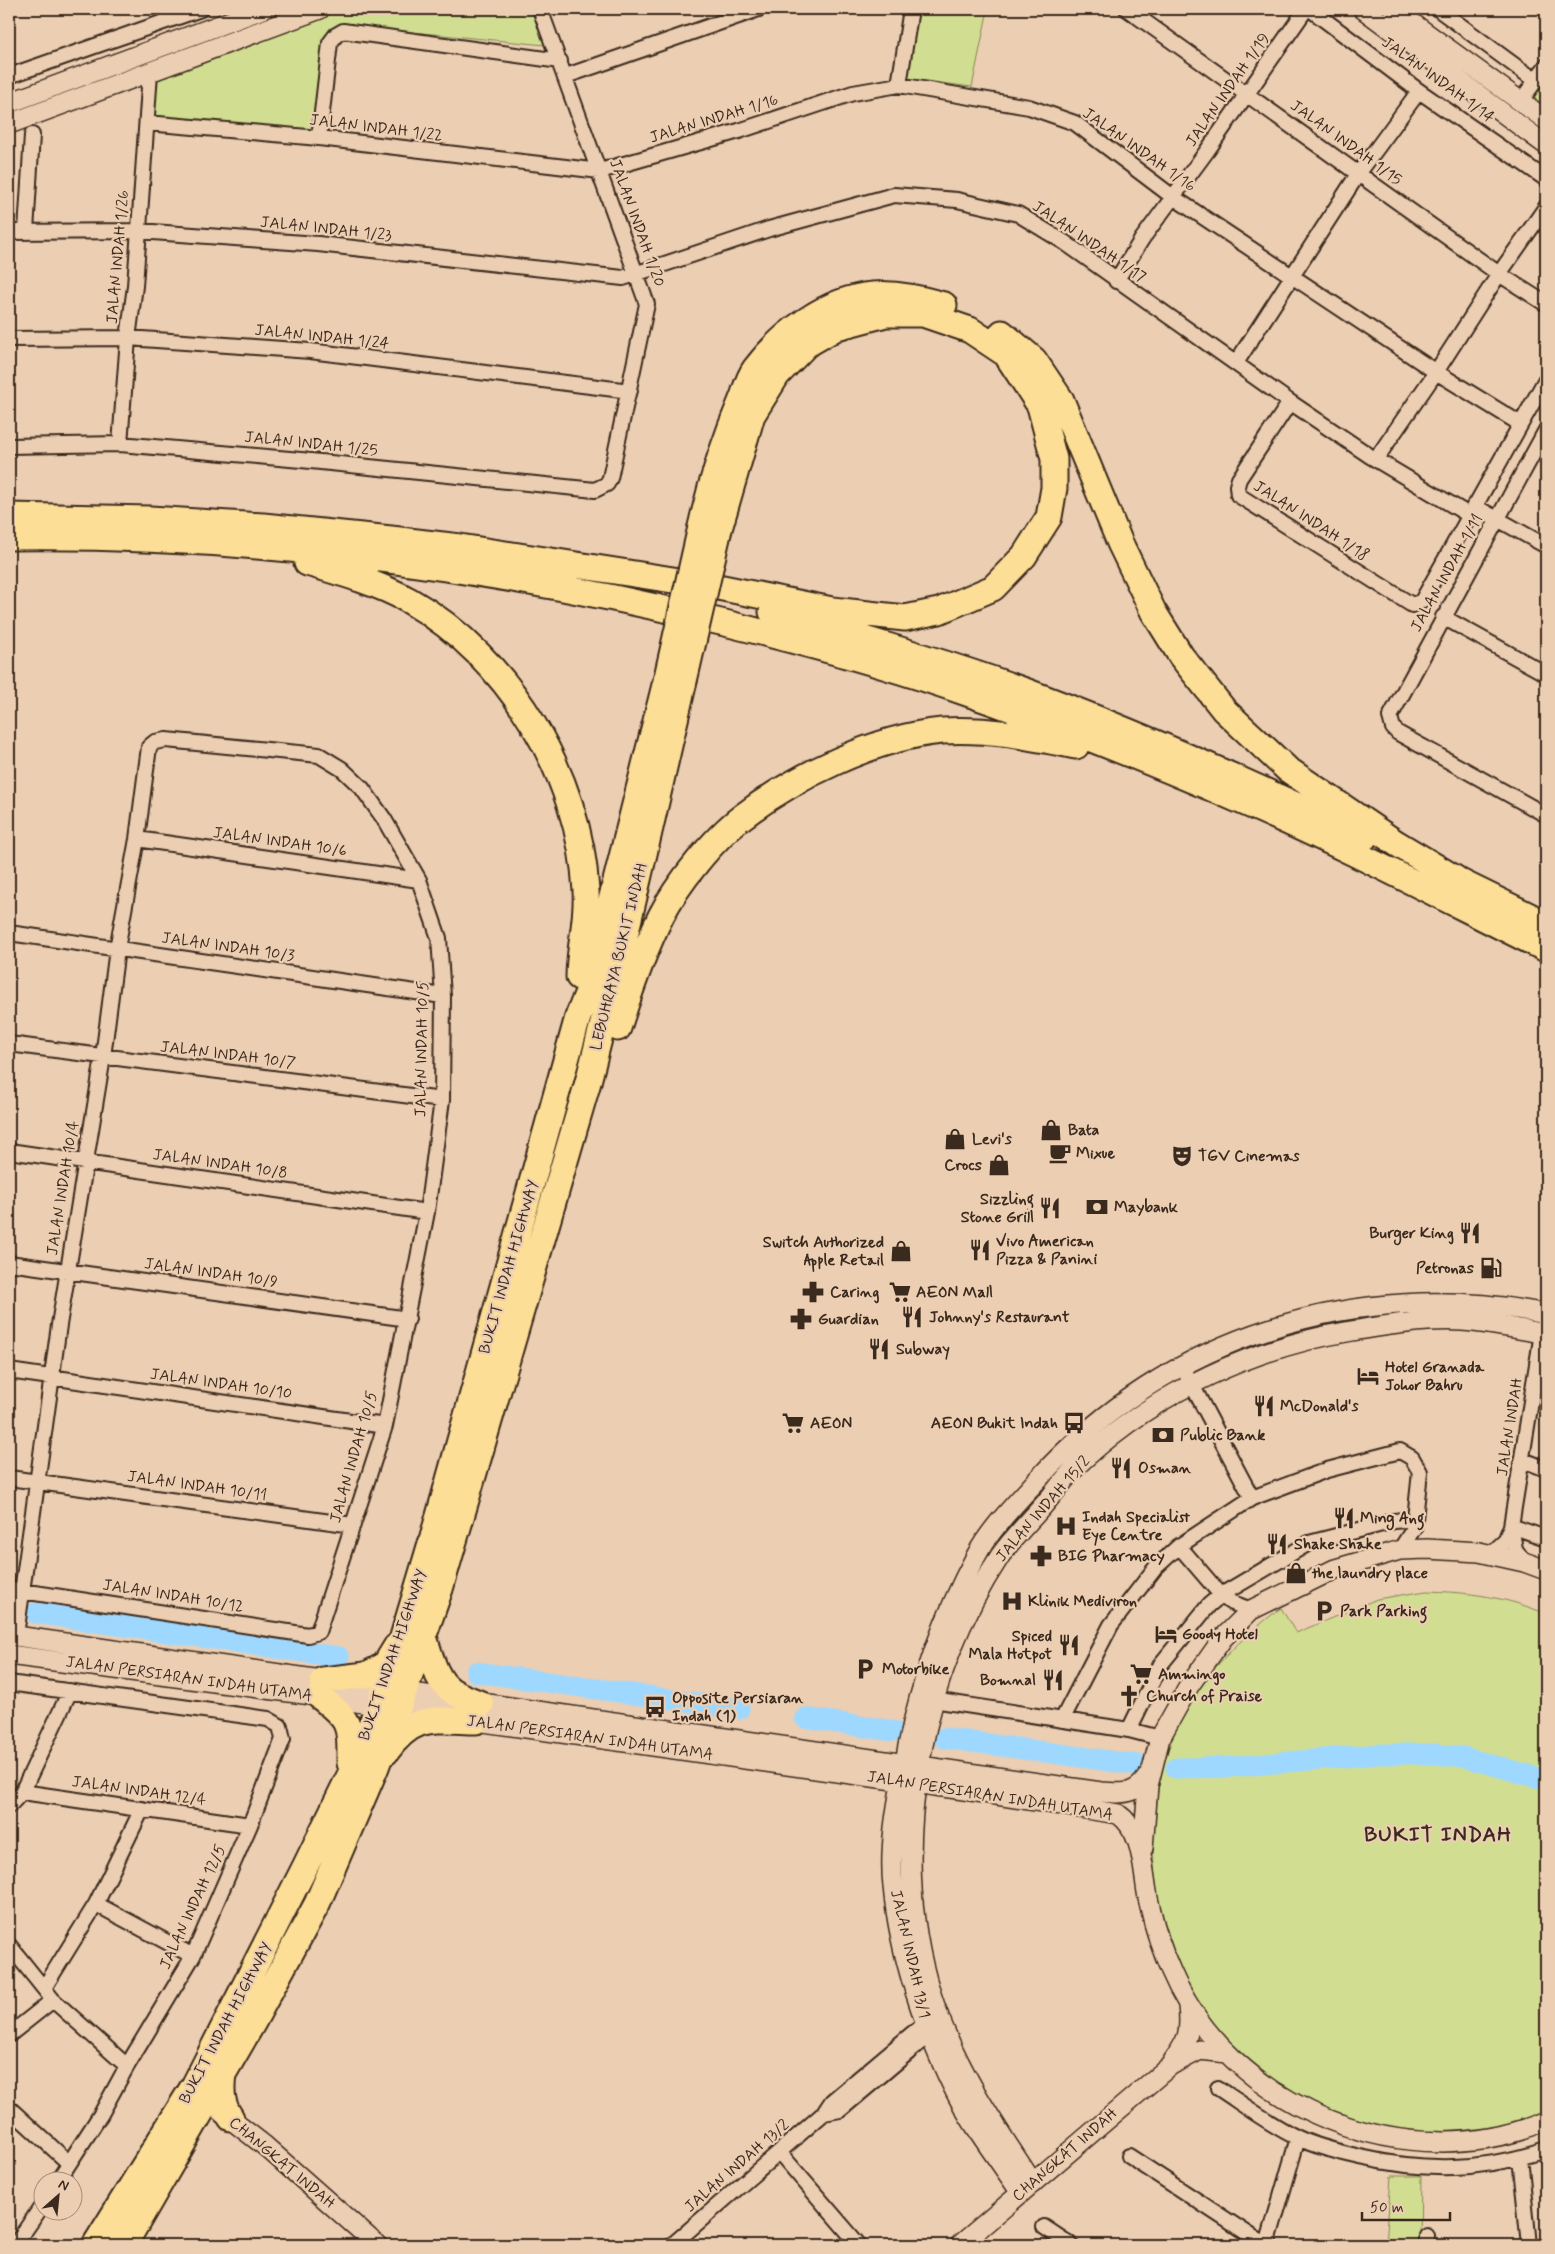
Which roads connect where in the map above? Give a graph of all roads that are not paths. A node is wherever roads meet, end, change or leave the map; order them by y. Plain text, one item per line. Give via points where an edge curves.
1 (201, 9) edge
2 (263, 9) edge
3 (320, 9) edge
4 (540, 9) edge
5 (759, 9) edge
6 (911, 9) edge
7 (1127, 9) edge
8 (1306, 9) edge
9 (1310, 9) edge
10 (1363, 9) edge
11 (1393, 9) edge
12 (1443, 10) edge
13 (560, 61) junction
14 (1546, 66) edge
15 (150, 73) junction
16 (9, 76) edge
17 (566, 76) junction
18 (1536, 81) junction
19 (899, 85) junction
20 (1418, 91) junction
21 (1246, 93) junction
22 (1488, 101) junction
23 (1521, 101) junction
24 (9, 103) edge
25 (1546, 120) edge
26 (146, 123) junction
27 (9, 124) edge
28 (1527, 131) junction
29 (32, 135) dead end
30 (319, 138) junction
31 (1546, 145) edge
32 (600, 171) junction
33 (1358, 174) junction
34 (1546, 179) edge
35 (1173, 197) junction
36 (1546, 208) edge
37 (139, 231) junction
38 (9, 232) edge
39 (26, 232) junction
40 (638, 274) junction
41 (1499, 274) junction
42 (1293, 275) junction
43 (1116, 281) junction
44 (1546, 304) edge
45 (128, 338) junction
46 (9, 339) edge
47 (1236, 363) junction
48 (1436, 372) junction
49 (1546, 379) edge
50 (630, 391) junction
51 (1290, 402) junction
52 (1519, 424) junction
53 (1546, 431) edge
54 (120, 444) junction
55 (9, 446) edge
56 (1376, 459) junction
57 (607, 484) joint
58 (1471, 511) junction
59 (9, 516) edge
60 (1497, 519) junction
61 (710, 528) junction
62 (9, 537) edge
63 (1546, 546) edge
64 (250, 547) junction
65 (655, 578) junction
66 (1407, 603) joint
67 (1443, 617) junction
68 (1546, 674) edge
69 (676, 679) junction
70 (149, 747) joint
71 (1187, 779) junction
72 (1546, 815) edge
73 (137, 839) junction
74 (1456, 879) junction
75 (419, 880) junction
76 (1546, 924) edge
77 (9, 933) edge
78 (117, 949) junction
79 (1546, 949) edge
80 (443, 996) junction
81 (578, 1017) junction
82 (9, 1044) edge
83 (103, 1057) junction
84 (442, 1100) junction
85 (9, 1151) edge
86 (84, 1163) junction
87 (427, 1212) junction
88 (9, 1263) edge
89 (67, 1271) junction
90 (1546, 1314) edge
91 (408, 1319) junction
92 (1544, 1334) edge
93 (1182, 1366) junction
94 (9, 1371) edge
95 (51, 1377) junction
96 (502, 1380) junction
97 (1192, 1384) junction
98 (385, 1426) junction
99 (1523, 1460) junction
100 (1546, 1469) edge
101 (9, 1478) edge
102 (36, 1482) junction
103 (1252, 1498) junction
104 (1414, 1523) junction
105 (353, 1525) junction
106 (1511, 1526) junction
107 (1546, 1538) edge
108 (1179, 1546) junction
109 (1427, 1549) junction
110 (1400, 1550) junction
111 (1490, 1554) junction
112 (1524, 1562) junction
113 (1546, 1570) edge
114 (15, 1590) edge
115 (1225, 1598) junction
116 (1250, 1610) junction
117 (1234, 1626) junction
118 (318, 1632) joint
119 (11, 1636) edge
120 (414, 1637) junction
121 (9, 1655) edge
122 (108, 1667) junction
123 (9, 1683) edge
124 (321, 1688) junction
125 (70, 1691) junction
126 (391, 1699) junction
127 (933, 1700) junction
128 (479, 1713) junction
129 (1062, 1720) junction
130 (919, 1726) junction
131 (1129, 1730) junction
132 (1160, 1738) junction
133 (844, 1764) junction
134 (376, 1767) junction
135 (1151, 1771) junction
136 (350, 1773) junction
137 (910, 1774) junction
138 (972, 1782) junction
139 (22, 1792) junction
140 (9, 1806) edge
141 (142, 1809) junction
142 (250, 1825) junction
143 (902, 1836) junction
144 (1142, 1859) junction
145 (96, 1904) junction
146 (9, 1945) edge
147 (193, 1956) junction
148 (249, 1982) junction
149 (44, 1988) junction
150 (53, 2000) junction
151 (1187, 2002) junction
152 (934, 2023) junction
153 (9, 2035) edge
154 (1227, 2052) junction
155 (1170, 2064) junction
156 (126, 2066) junction
157 (223, 2073) junction
158 (1218, 2088) dead end
159 (206, 2103) junction
160 (9, 2108) edge
161 (1546, 2121) edge
162 (230, 2124) junction
163 (186, 2138) junction
164 (1298, 2138) junction
165 (1546, 2150) edge
166 (779, 2152) junction
167 (1128, 2156) dead end
168 (1520, 2158) junction
169 (69, 2163) junction
170 (64, 2172) edge
171 (1027, 2188) junction
172 (125, 2198) junction
173 (32, 2220) edge
174 (1044, 2227) dead end
175 (15, 2245) edge
176 (95, 2245) edge
177 (124, 2245) edge
178 (360, 2245) edge
179 (377, 2245) edge
180 (672, 2245) edge
181 (859, 2245) edge
182 (960, 2245) edge
183 (1071, 2245) edge
184 (1266, 2245) edge
185 (1529, 2245) edge

1 - 16 street
2 - 24 main road
3 - 15 main road
4 - 13 street, JALAN INDAH 1/20
5 - 17 street
6 - 19 street
7 - 21 street, JALAN INDAH 1/15
8 - 21 street, JALAN INDAH 1/19
9 - 20 street, JALAN INDAH 1/14
10 - 22 main road
11 - 23 main road
12 - 18 street
13 - 17 street, JALAN INDAH 1/20
13 - 30 street via 350,31 336,35 330,43
14 - 18 street
15 - 26 street, JALAN INDAH 1/26
15 - 27 main road
17 - 32 street, JALAN INDAH 1/20
18 - 23 street
19 - 32 street, JALAN INDAH 1/16 via 853,93 739,131
19 - 35 street, JALAN INDAH 1/16 via 1029,107 1075,123
20 - 33 street
20 - 34 street, JALAN INDAH 1/14
21 - 33 street, JALAN INDAH 1/15
21 - 35 street, JALAN INDAH 1/19
22 - 23 main road via 1495,98 1512,103
22 - 28 main road
23 - 25 main road
23 - 28 main road via 1519,106 1526,119
26 - 30 street, JALAN INDAH 1/22
26 - 37 street, JALAN INDAH 1/26
28 - 31 main road
29 - 39 street
30 - 32 street, JALAN INDAH 1/22
32 - 40 street, JALAN INDAH 1/20
33 - 41 street, JALAN INDAH 1/15
33 - 42 street
35 - 42 street, JALAN INDAH 1/16
35 - 43 street, JALAN INDAH 1/19 via 1142,238
36 - 41 street
37 - 39 street, JALAN INDAH 1/23
37 - 40 street, JALAN INDAH 1/23 via 318,244 623,278
37 - 45 street, JALAN INDAH 1/26
38 - 39 street, JALAN INDAH 1/23
40 - 43 street, JALAN INDAH 1/17 via 769,229 894,195 957,200 1018,214 1064,242
40 - 50 street, JALAN INDAH 1/20 via 647,304
41 - 44 street, JALAN INDAH 1/15
41 - 48 street
42 - 47 street
42 - 48 street, JALAN INDAH 1/16
43 - 47 street, JALAN INDAH 1/17
45 - 46 street, JALAN INDAH 1/24
45 - 50 street, JALAN INDAH 1/24 via 310,351
45 - 54 street, JALAN INDAH 1/26
47 - 51 street, JALAN INDAH 1/17
48 - 52 street, JALAN INDAH 1/16
48 - 56 street
49 - 52 street, JALAN INDAH 1/11
50 - 57 street, JALAN INDAH 1/20
51 - 56 street, JALAN INDAH 1/17
51 - 66 street, JALAN INDAH 1/18 via 1239,479 1236,486 1238,496
52 - 58 street, JALAN INDAH 1/11
53 - 60 street, JALAN INDAH 1/11
54 - 55 street, JALAN INDAH 1/25
54 - 57 street, JALAN INDAH 1/25 via 595,490
56 - 58 street, JALAN INDAH 1/17
58 - 60 street
58 - 66 street, JALAN INDAH 1/11 via 1422,600 1412,605
59 - 65 highway via 131,518 263,526 460,547
60 - 63 street
60 - 67 street, JALAN INDAH 1/11
61 - 65 highway via 752,415 777,375 806,345 837,327 886,314 923,314 970,330 1006,354 1040,406 1054,459 1054,488 1049,516 1024,556 993,588 939,611 905,618 832,610
61 - 69 highway, LEBUHRAYA BUKIT INDAH, bridge
61 - 74 highway via 712,482 735,415 754,370 791,331 825,308 872,295 908,296 958,308 993,326 1034,360 1061,400 1120,543 1153,611 1181,656 1224,710 1287,768
62 - 64 highway via 150,540
64 - 71 highway via 483,574 651,606 782,637 968,693
64 - 81 highway via 346,574 410,601 482,656 522,706 561,778 581,850 587,901 579,966
65 - 74 highway via 955,667 1082,712 1211,765
67 - 68 street
67 - 72 street, JALAN INDAH 1/11 via 1391,711 1390,723 1398,733
69 - 81 highway, LEBUHRAYA BUKIT INDAH via 589,989
69 - 96 highway, LEBUHRAYA BUKIT INDAH via 601,1034
70 - 73 street, JALAN INDAH 10/4
70 - 75 street, JALAN INDAH 10/5 via 166,740 319,755 342,769 362,788
71 - 79 highway via 1349,852
71 - 96 highway via 1085,748 1012,733 940,732 879,745 808,774 741,817 696,864 662,914 639,966 617,1030 556,1242 520,1346
73 - 75 street, JALAN INDAH 10/6
73 - 78 street, JALAN INDAH 10/4
74 - 76 highway
75 - 80 street, JALAN INDAH 10/5 via 439,938
77 - 78 street, JALAN INDAH 10/3
78 - 80 street, JALAN INDAH 10/3
78 - 83 street, JALAN INDAH 10/4
80 - 84 street, JALAN INDAH 10/5
81 - 120 highway, BUKIT INDAH HIGHWAY via 469,1410
82 - 83 street, JALAN INDAH 10/7
83 - 84 street, JALAN INDAH 10/7
83 - 86 street, JALAN INDAH 10/4
84 - 87 street, JALAN INDAH 10/5
85 - 86 street, JALAN INDAH 10/8
86 - 87 street, JALAN INDAH 10/8
86 - 89 street, JALAN INDAH 10/4
87 - 91 street, JALAN INDAH 10/5
88 - 89 street, JALAN INDAH 10/9
89 - 91 street, JALAN INDAH 10/9
89 - 95 street, JALAN INDAH 10/4
90 - 93 main road, JALAN INDAH 15/2 via 1468,1302 1391,1303 1319,1314 1258,1332
91 - 98 street, JALAN INDAH 10/5
92 - 97 main road, JALAN INDAH 15/2 via 1464,1322 1374,1327 1324,1335 1268,1351
92 - 99 street, JALAN INDAH
93 - 97 street
93 - 130 main road, JALAN INDAH 15/2 via 1121,1403 1065,1450 1016,1504 977,1554 930,1662
94 - 95 street, JALAN INDAH 10/10
95 - 98 street, JALAN INDAH 10/10
95 - 102 street, JALAN INDAH 10/4
96 - 120 highway, BUKIT INDAH HIGHWAY via 440,1589
97 - 103 street
97 - 127 main road, JALAN INDAH 15/2 via 1136,1417 1083,1459 1002,1553 962,1624
98 - 105 street, JALAN INDAH 10/5
99 - 100 street
99 - 106 street, JALAN INDAH
101 - 102 street, JALAN INDAH 10/11
102 - 105 street, JALAN INDAH 10/11
102 - 114 street, JALAN INDAH 10/4
103 - 104 street via 1327,1470 1400,1451 1412,1458 1420,1472
103 - 108 street
104 - 109 street
104 - 110 street
104 - 115 street via 1394,1521 1309,1543
105 - 118 street, JALAN INDAH 10/5
106 - 107 street
106 - 111 street, JALAN INDAH via 1505,1540
106 - 112 street, JALAN INDAH via 1515,1549
108 - 115 street
108 - 129 street via 1156,1567 1111,1625
109 - 110 main road, JALAN PERSIARAN INDAH UTAMA
109 - 111 main road, JALAN PERSIARAN INDAH UTAMA
110 - 116 main road, JALAN PERSIARAN INDAH UTAMA via 1335,1569
111 - 112 main road, JALAN PERSIARAN INDAH UTAMA
112 - 113 main road, JALAN PERSIARAN INDAH UTAMA
114 - 118 street, JALAN INDAH 10/12 via 308,1635
114 - 119 street, JALAN INDAH 10/4
115 - 116 street
115 - 117 street
115 - 131 street via 1209,1605 1161,1664
116 - 117 main road, JALAN PERSIARAN INDAH UTAMA
117 - 132 main road, JALAN PERSIARAN INDAH UTAMA via 1189,1686
119 - 122 main road via 54,1653
119 - 124 main road, JALAN PERSIARAN INDAH UTAMA
120 - 124 highway via 385,1664 366,1675
120 - 126 highway, BUKIT INDAH HIGHWAY
120 - 128 highway via 444,1684
121 - 122 main road, JALAN PERSIARAN INDAH UTAMA
122 - 124 main road, JALAN PERSIARAN INDAH UTAMA
123 - 125 street
124 - 126 main road, JALAN PERSIARAN INDAH UTAMA
124 - 136 highway via 350,1729
125 - 139 street
125 - 142 street, JALAN INDAH 12/5 via 268,1719 280,1726 283,1739
126 - 128 main road, JALAN PERSIARAN INDAH UTAMA
126 - 134 highway, BUKIT INDAH HIGHWAY
126 - 136 highway, BUKIT INDAH HIGHWAY
127 - 129 street
127 - 130 main road, JALAN INDAH 15/2
128 - 133 main road, JALAN PERSIARAN INDAH UTAMA
128 - 134 highway via 421,1722 408,1728
129 - 131 street
130 - 133 main road via 890,1750
130 - 137 main road, JALAN INDAH 15/2
130 - 138 main road via 936,1754
131 - 132 street
132 - 135 main road, JALAN PERSIARAN INDAH UTAMA
133 - 137 main road, JALAN PERSIARAN INDAH UTAMA
133 - 143 main road via 883,1790
134 - 157 highway, BUKIT INDAH HIGHWAY via 317,1904
135 - 138 main road, JALAN PERSIARAN INDAH UTAMA via 1144,1785 1117,1794
135 - 144 main road, JALAN PERSIARAN INDAH UTAMA
136 - 148 highway, BUKIT INDAH HIGHWAY
137 - 138 main road, JALAN PERSIARAN INDAH UTAMA
137 - 143 main road, JALAN INDAH 13/1
138 - 143 main road via 934,1792 924,1798
138 - 144 main road, JALAN PERSIARAN INDAH UTAMA via 1118,1814 1133,1829
139 - 140 street
139 - 141 street, JALAN INDAH 12/4
141 - 142 street, JALAN INDAH 12/4
141 - 145 street
142 - 147 street, JALAN INDAH 12/5
143 - 152 main road, JALAN INDAH 13/1
144 - 151 main road, JALAN PERSIARAN INDAH UTAMA via 1149,1906 1159,1941
145 - 147 street
145 - 149 street
146 - 149 street
147 - 156 street, JALAN INDAH 12/5
148 - 159 highway via 247,2000 204,2086
148 - 172 highway, BUKIT INDAH HIGHWAY via 191,2092
149 - 150 street
150 - 153 street
150 - 156 street
151 - 154 main road, JALAN PERSIARAN INDAH UTAMA via 1204,2029
151 - 155 main road, CHANGKAT INDAH via 1188,2037
152 - 166 street, JALAN INDAH 13/2 via 840,2110 824,2113
152 - 171 main road, JALAN INDAH 13/1
154 - 155 main road, CHANGKAT INDAH via 1200,2050
154 - 161 main road, JALAN PERSIARAN INDAH UTAMA via 1261,2083 1288,2099 1344,2125 1381,2136 1407,2141 1484,2138
155 - 171 main road, CHANGKAT INDAH
156 - 169 street, JALAN INDAH 12/5 via 101,2114
157 - 159 highway, BUKIT INDAH HIGHWAY
157 - 162 highway via 222,2098
158 - 164 street
159 - 162 main road, CHANGKAT INDAH
159 - 163 highway, BUKIT INDAH HIGHWAY
159 - 172 highway via 194,2103 143,2185
160 - 169 street
162 - 163 highway
162 - 178 main road, CHANGKAT INDAH
162 - 179 main road, CHANGKAT INDAH
163 - 177 highway, BUKIT INDAH HIGHWAY
164 - 168 street via 1335,2152 1428,2168 1475,2166
164 - 184 street
165 - 168 street
166 - 180 street, JALAN INDAH 13/2
166 - 181 street
167 - 184 street
168 - 185 street
169 - 170 street, JALAN INDAH 12/5
171 - 182 main road, CHANGKAT INDAH
172 - 176 highway, BUKIT INDAH HIGHWAY
173 - 175 street
174 - 183 street

